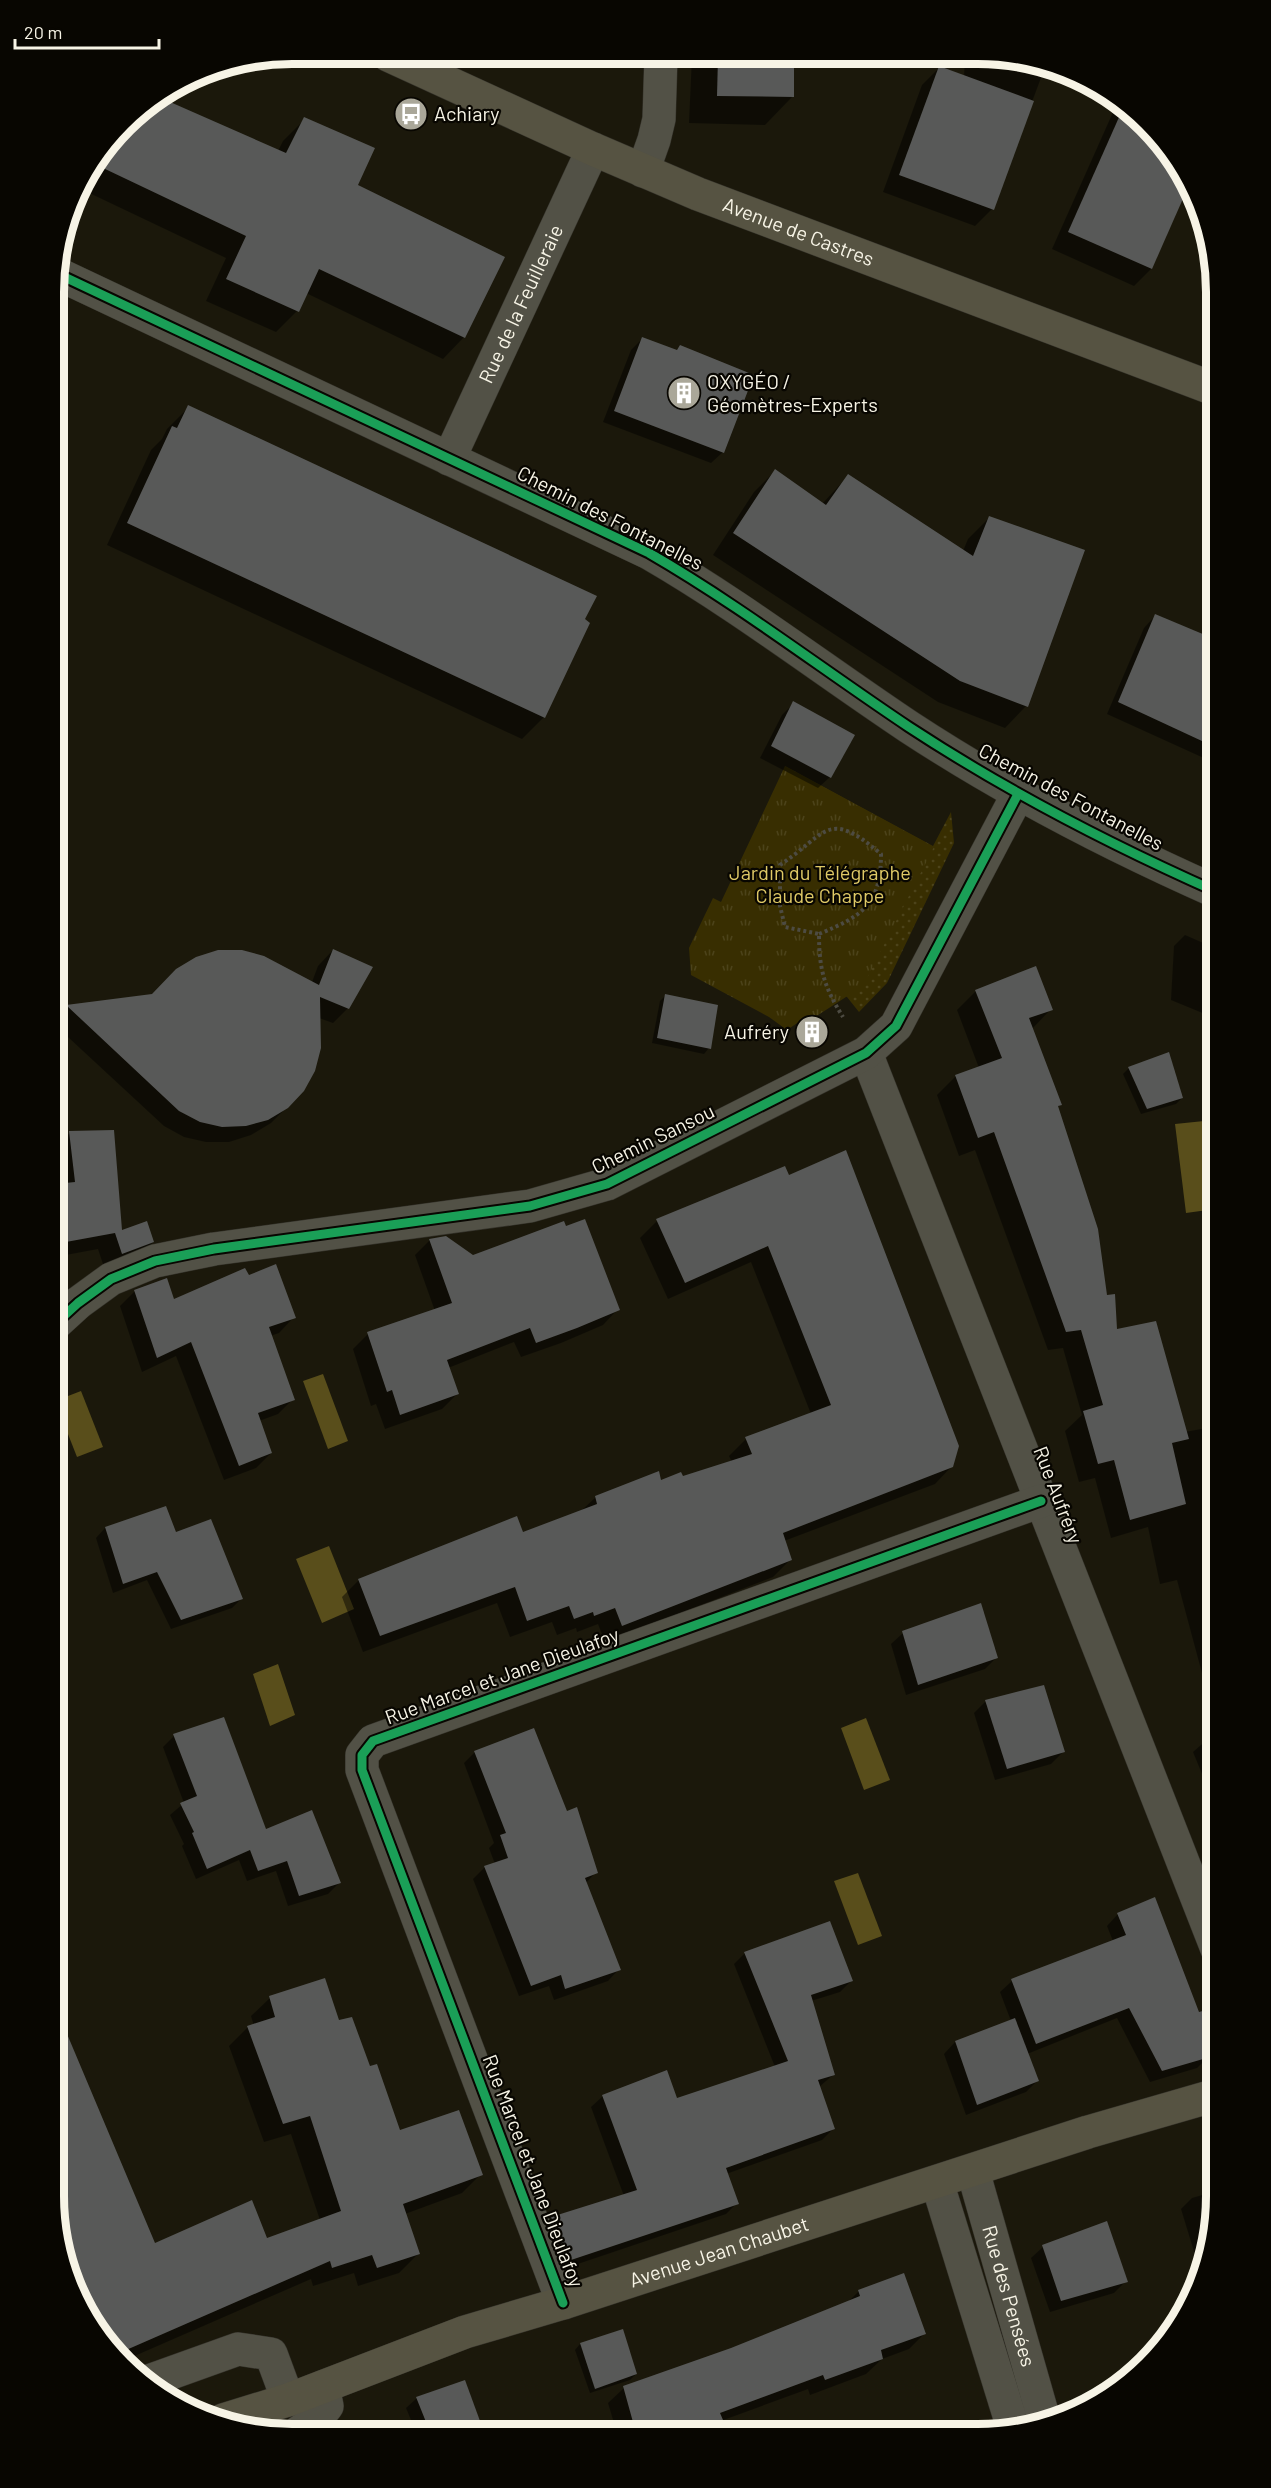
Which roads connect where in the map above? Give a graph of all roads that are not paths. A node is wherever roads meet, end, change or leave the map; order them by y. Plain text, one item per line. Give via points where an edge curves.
1 (408, 64) edge
2 (661, 64) edge
3 (593, 149) junction
4 (643, 171) junction
5 (65, 277) edge
6 (1206, 386) edge
7 (449, 459) junction
8 (1018, 794) junction
9 (1206, 887) edge
10 (866, 1053) junction
11 (64, 1315) edge
12 (1041, 1501) junction
13 (1206, 1924) edge
14 (1206, 2098) edge
15 (973, 2171) junction
16 (937, 2182) junction
17 (563, 2303) junction
18 (157, 2378) edge
19 (323, 2387) junction
20 (288, 2400) junction
21 (1042, 2414) edge
22 (235, 2416) edge
23 (1011, 2421) edge
24 (311, 2424) edge

1 - 3 main road, Avenue de Castres
2 - 4 street via 659,119
3 - 4 main road, Avenue de Castres
3 - 7 street, Rue de la Feuilleraie
4 - 6 main road, Avenue de Castres
5 - 7 street, Chemin des Fontanelles
7 - 8 street, Chemin des Fontanelles via 649,553 700,583 911,728
8 - 9 street, Chemin des Fontanelles
8 - 10 street, Chemin Sansou via 896,1026
10 - 11 street, Chemin Sansou via 607,1184 530,1206 214,1249 155,1261 111,1279
10 - 12 street, Rue Aufréry
12 - 13 street, Rue Aufréry
12 - 17 street, Rue Marcel et Jane Dieulafoy via 373,1742 362,1755 362,1770
14 - 15 main road, Avenue Jean Chaubet
15 - 16 main road, Avenue Jean Chaubet
15 - 21 street, Rue des Pensées
16 - 17 main road, Avenue Jean Chaubet
16 - 23 street, Rue des Pensées
17 - 19 main road, Avenue Jean Chaubet via 465,2332
18 - 20 street via 238,2349 271,2354
19 - 20 main road, Avenue Jean Chaubet
19 - 24 street via 327,2406
20 - 22 main road, Avenue Jean Chaubet

